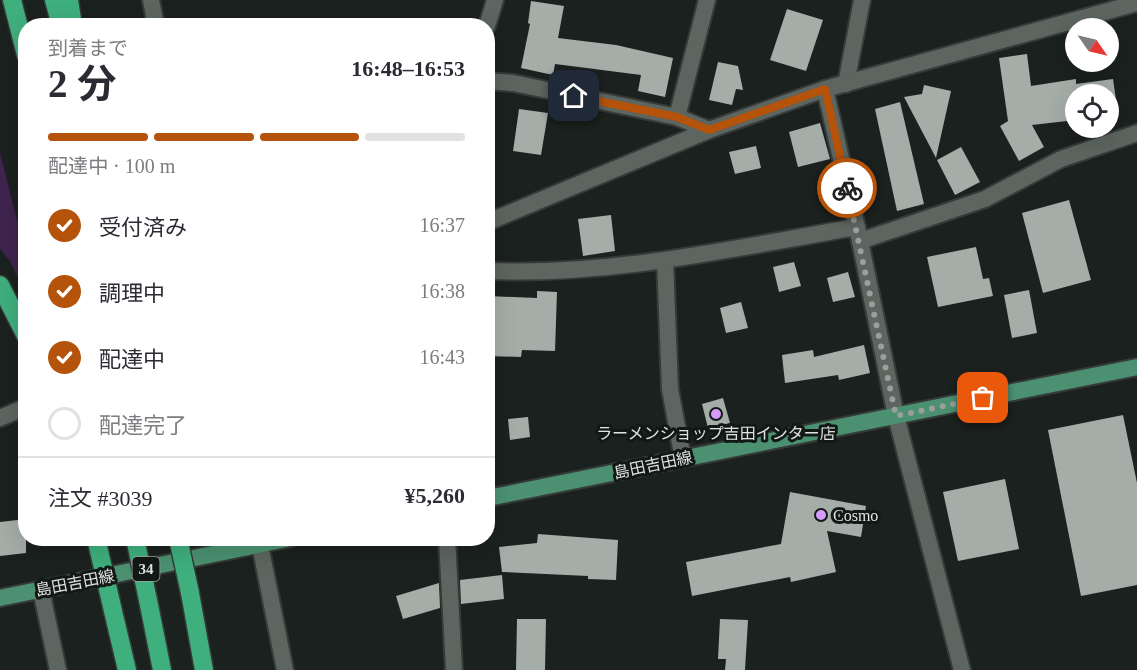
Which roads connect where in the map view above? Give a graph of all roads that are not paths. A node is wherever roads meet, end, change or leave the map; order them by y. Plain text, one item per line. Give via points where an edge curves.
1 (12, 0) edge
2 (54, 0) edge
3 (69, 0) edge
4 (152, 0) edge
5 (495, 0) edge
6 (707, 0) edge
7 (862, 0) edge
8 (1137, 3) edge
9 (59, 18) edge
10 (72, 18) edge
11 (157, 18) edge
12 (489, 18) edge
13 (18, 24) edge
14 (495, 82) edge
15 (846, 84) junction
16 (825, 89) junction
17 (677, 117) junction
18 (709, 130) junction
19 (1137, 133) edge
20 (495, 219) edge
21 (858, 234) junction
22 (665, 260) junction
23 (495, 271) edge
24 (0, 285) edge
25 (18, 320) edge
26 (1137, 367) edge
27 (18, 410) edge
28 (896, 416) junction
29 (0, 418) edge
30 (683, 459) junction
31 (495, 497) edge
32 (98, 546) edge
33 (137, 546) edge
34 (180, 546) edge
35 (227, 546) edge
36 (260, 546) edge
37 (447, 546) edge
38 (41, 590) junction
39 (0, 598) edge
40 (959, 669) edge
41 (58, 670) edge
42 (127, 670) edge
43 (162, 670) edge
44 (204, 670) edge
45 (285, 670) edge
46 (454, 670) edge

1 - 13 highway
2 - 9 highway
3 - 10 highway
4 - 11 street
5 - 12 street
6 - 17 street
7 - 15 street
8 - 15 street
14 - 17 street
15 - 16 street
16 - 18 street
16 - 21 street
17 - 18 street
18 - 20 street
19 - 21 street via 1061,159 985,199
21 - 22 street
21 - 28 street
22 - 23 street via 528,273
22 - 30 street via 670,389
24 - 25 highway
26 - 28 main road, 島田吉田線
27 - 29 street
28 - 30 main road, 島田吉田線
28 - 40 street
30 - 31 main road, 島田吉田線
32 - 42 highway, bridge
33 - 43 highway, bridge
34 - 44 highway, bridge
35 - 38 main road, 島田吉田線 / 34
36 - 45 street
37 - 46 street
38 - 39 main road, 島田吉田線 / 34
38 - 41 street

